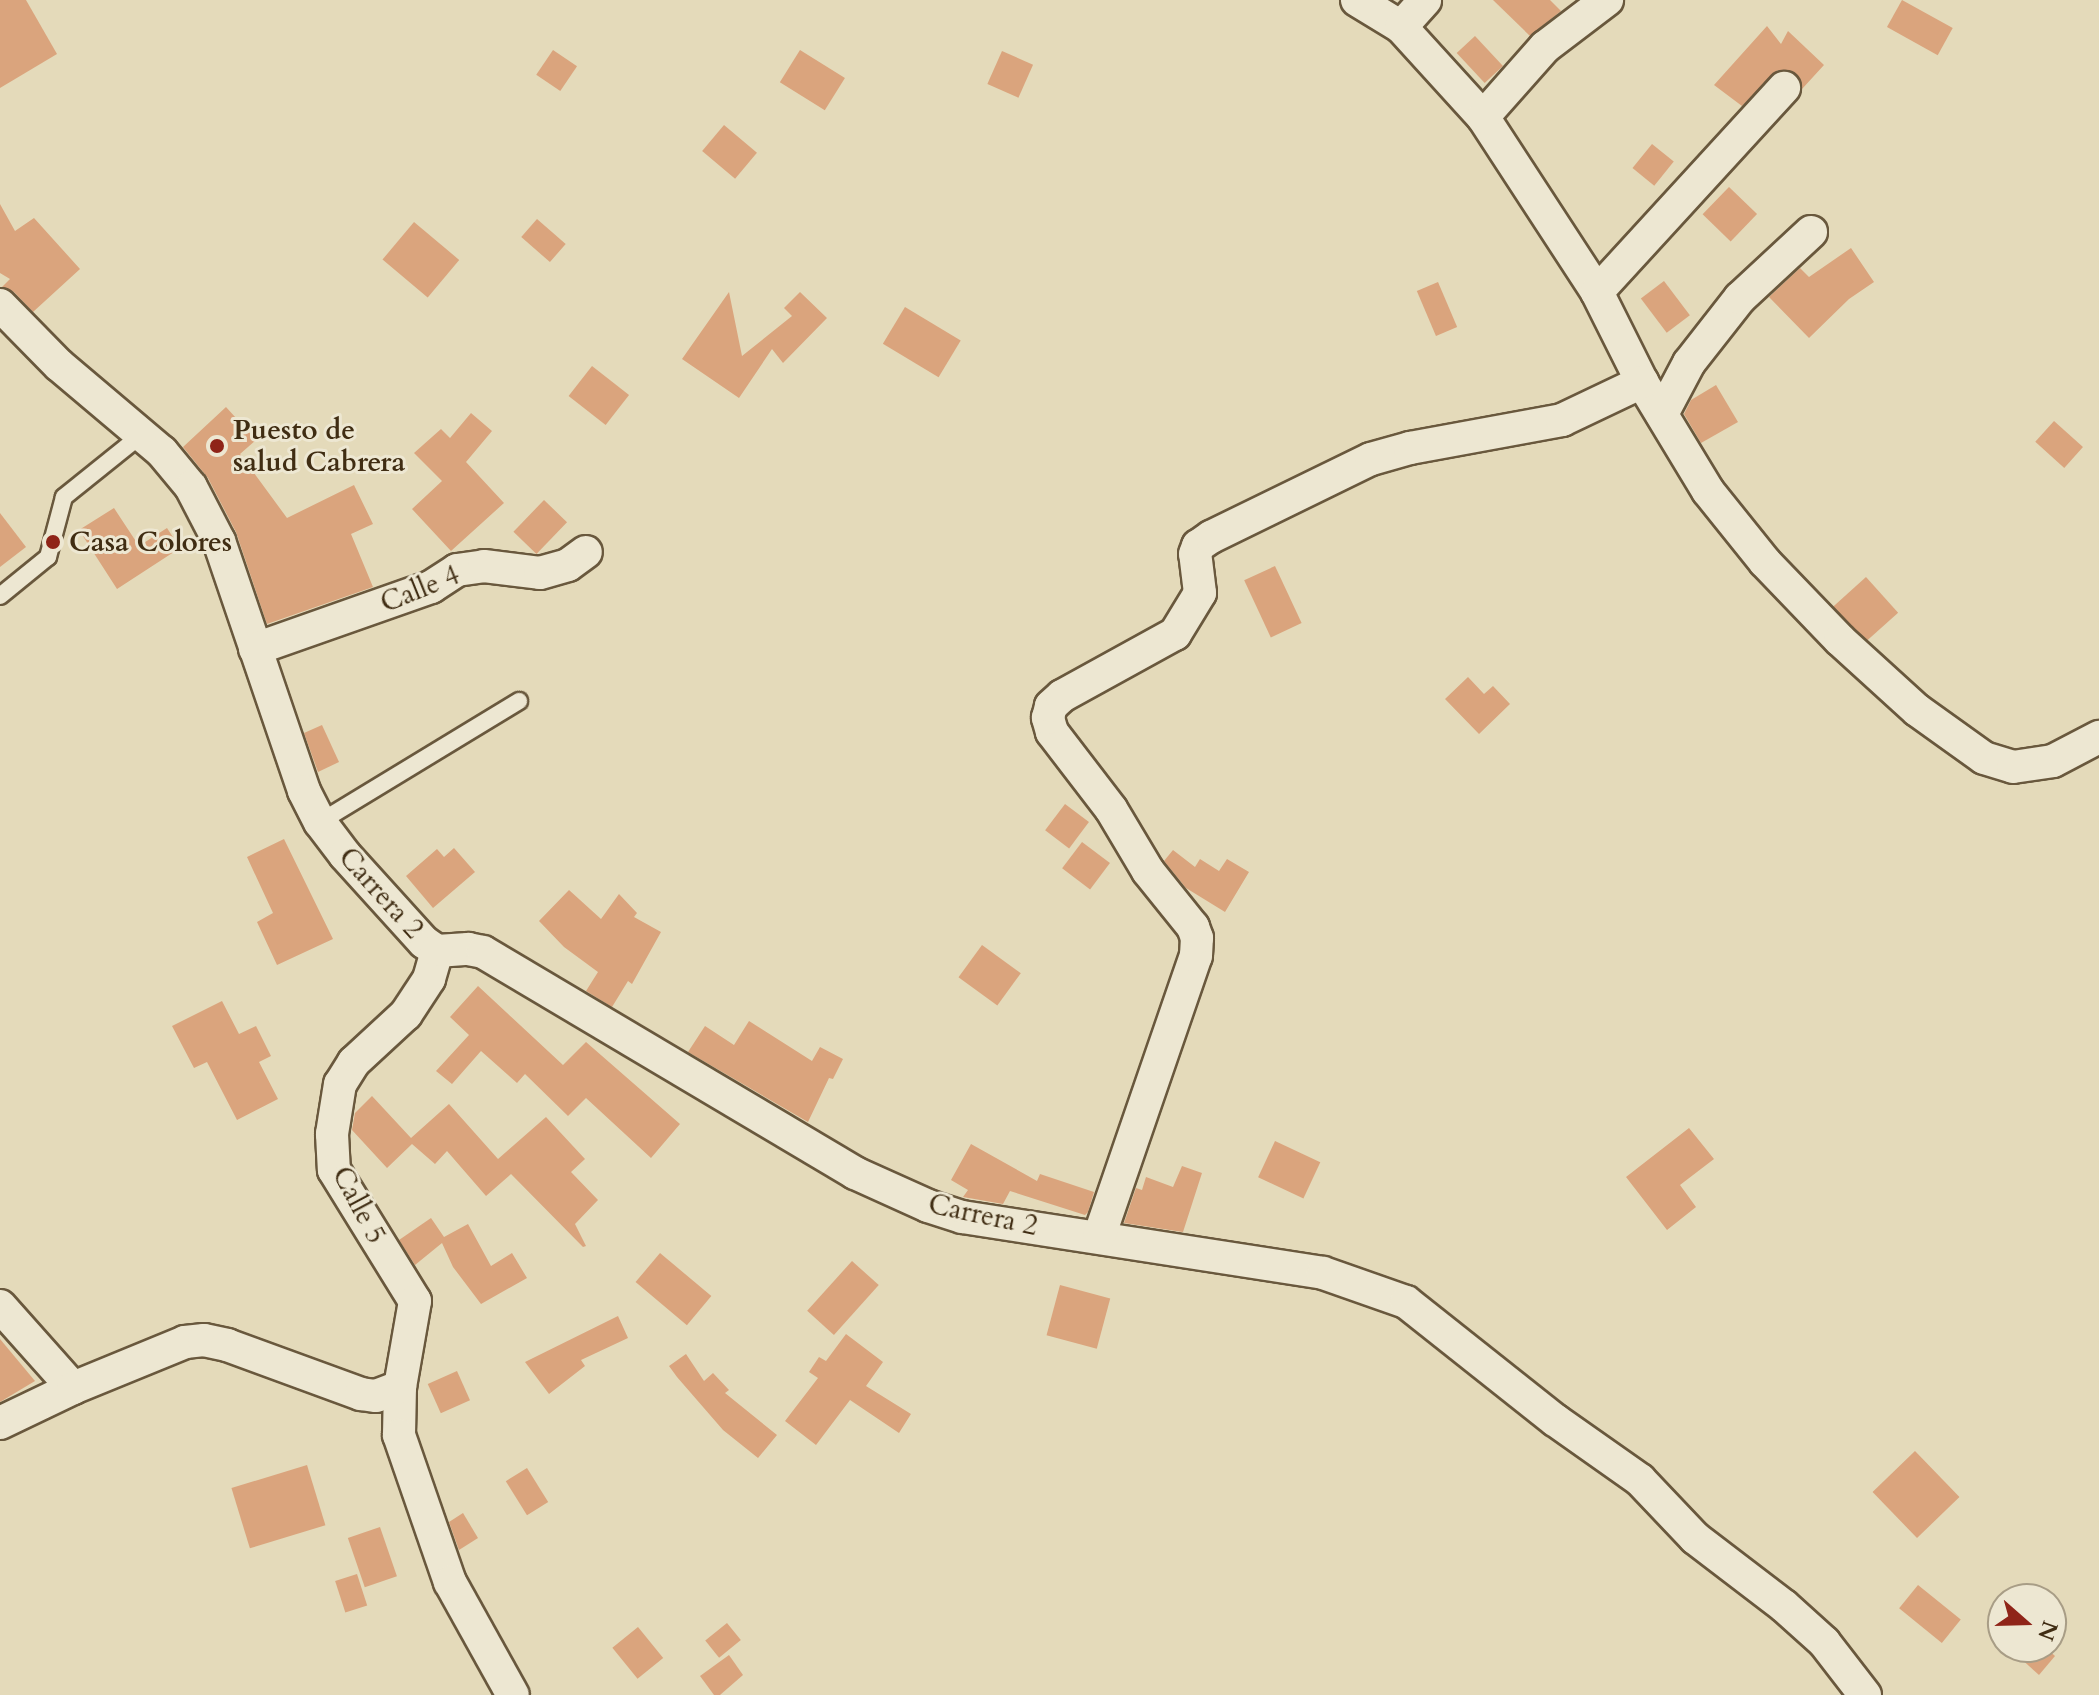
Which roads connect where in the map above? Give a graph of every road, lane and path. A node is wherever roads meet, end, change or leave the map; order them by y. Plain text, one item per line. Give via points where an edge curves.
1 (1357, 0) edge
2 (1425, 0) edge
3 (1607, 0) edge
4 (1401, 27) junction
5 (1784, 88) dead end
6 (1483, 117) junction
7 (1811, 232) dead end
8 (1597, 292) junction
9 (0, 305) edge
10 (1642, 382) junction
11 (1662, 414) junction
12 (141, 435) junction
13 (586, 552) dead end
14 (0, 596) edge
15 (255, 649) junction
16 (519, 701) dead end
17 (2099, 737) edge
18 (320, 822) junction
19 (437, 951) junction
20 (1099, 1237) junction
21 (0, 1306) edge
22 (400, 1387) junction
23 (73, 1388) junction
24 (0, 1423) edge
25 (513, 1695) edge
26 (1865, 1695) edge

1 - 4 street
2 - 4 street
3 - 6 street via 1545,47
4 - 6 street
5 - 8 street
6 - 8 street
7 - 11 street via 1740,298 1689,363
8 - 10 street
9 - 12 street, Carrera 2 via 59,365
10 - 11 street
10 - 20 street via 1562,420 1371,459 1211,537 1195,554 1200,593 1175,634 1051,706 1052,732 1197,938 1196,956
11 - 17 street via 1708,491 1765,562 1917,710 1984,758 2013,767 2053,761
12 - 14 lane via 64,497 48,557
12 - 15 street, Carrera 2 via 191,487 219,541
13 - 15 street, Calle 4 via 568,565 540,573 484,566 457,570 431,587
15 - 18 street, Carrera 2 via 304,791
16 - 18 lane
18 - 19 street, Carrera 2 via 354,866
19 - 20 street, Carrera 2 via 483,952 855,1173 928,1206 962,1217
19 - 22 street, Calle 5 via 429,979 406,1014 354,1062 340,1084 332,1134 334,1170 415,1301
20 - 26 street, Carrera 2 via 1323,1273 1406,1302 1640,1480 1695,1538 1824,1642
21 - 23 street
22 - 23 street via 376,1396 361,1394 204,1340 185,1342
22 - 25 street, Calle 5 via 399,1435 450,1582
23 - 24 street

